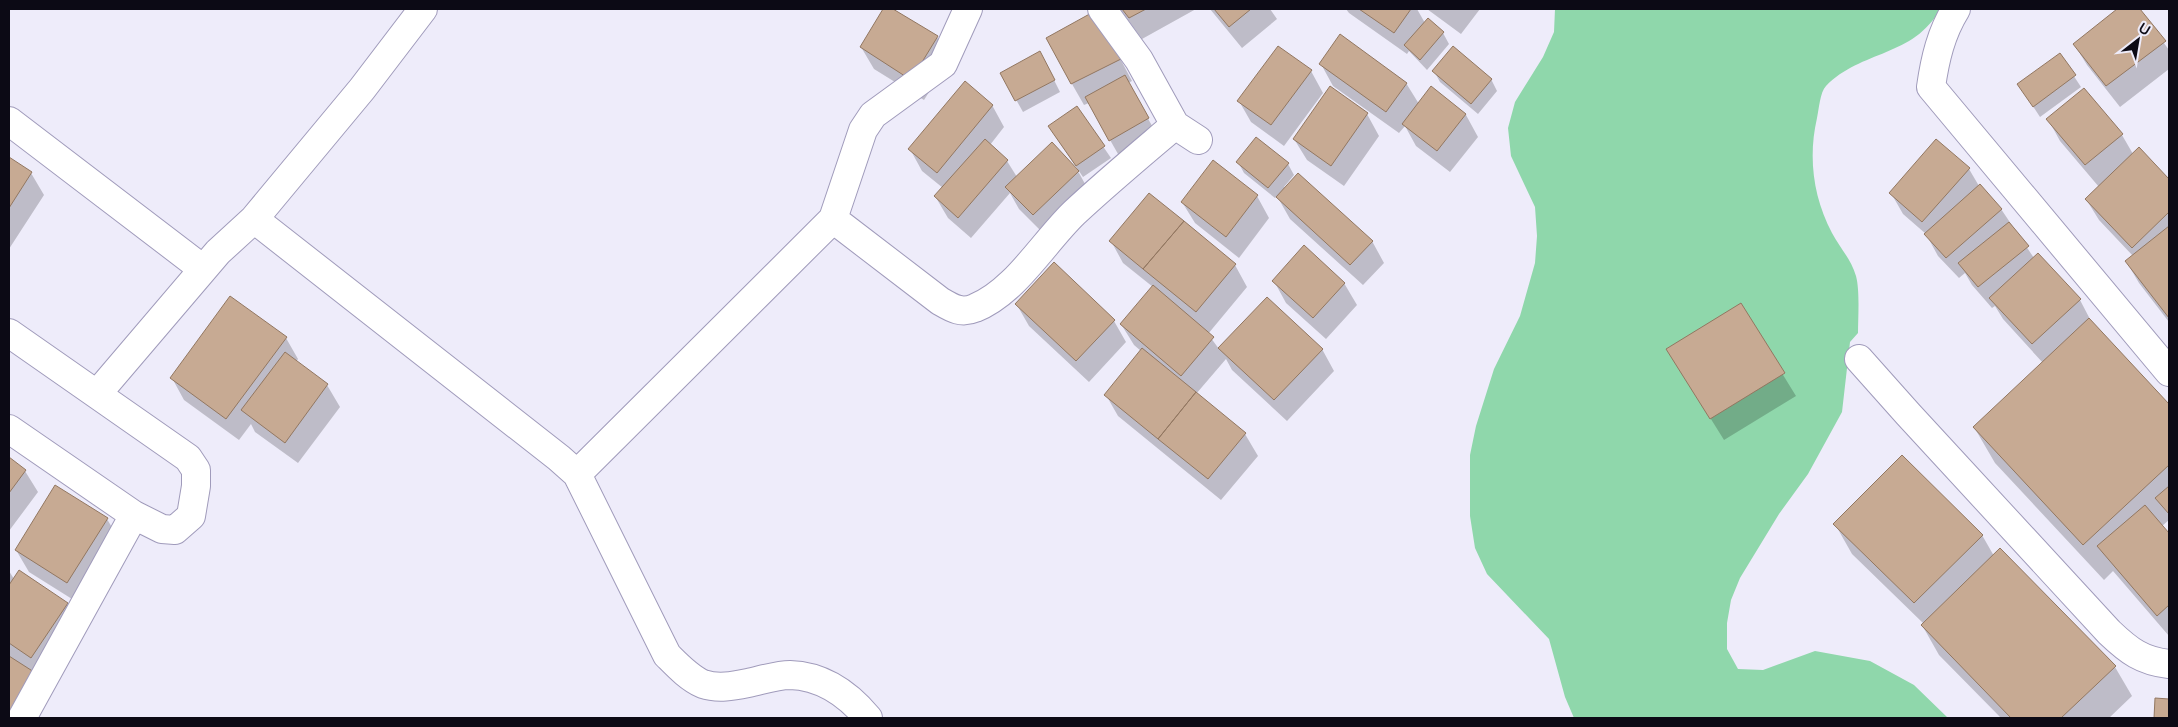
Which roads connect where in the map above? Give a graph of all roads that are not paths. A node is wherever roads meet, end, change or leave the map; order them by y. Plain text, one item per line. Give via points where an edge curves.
1 (423, 9) edge
2 (968, 9) edge
3 (1102, 9) edge
4 (1956, 9) edge
5 (9, 121) edge
6 (1174, 125) junction
7 (1198, 140) dead end
8 (254, 219) junction
9 (833, 219) junction
10 (203, 269) junction
11 (9, 334) edge
12 (1859, 359) dead end
13 (2169, 372) edge
14 (97, 394) junction
15 (9, 430) edge
16 (577, 474) junction
17 (134, 515) junction
18 (2169, 664) edge
19 (22, 718) edge
20 (868, 718) edge

1 - 8 street via 362,89
2 - 9 street via 943,64 873,115 863,130
3 - 6 street via 1139,60
4 - 13 street via 1936,56 1931,87
5 - 10 street
6 - 7 street
6 - 9 street via 1073,214 1006,289 966,311 955,310 940,301
8 - 10 street
8 - 16 street
9 - 16 street
10 - 14 street
11 - 14 street
12 - 18 street via 2109,632 2130,652
14 - 17 street via 188,458 196,470 191,516 175,530 162,529
15 - 17 street
16 - 20 street via 667,655 686,674 703,684 726,687 788,675 812,677 833,686
17 - 19 street

